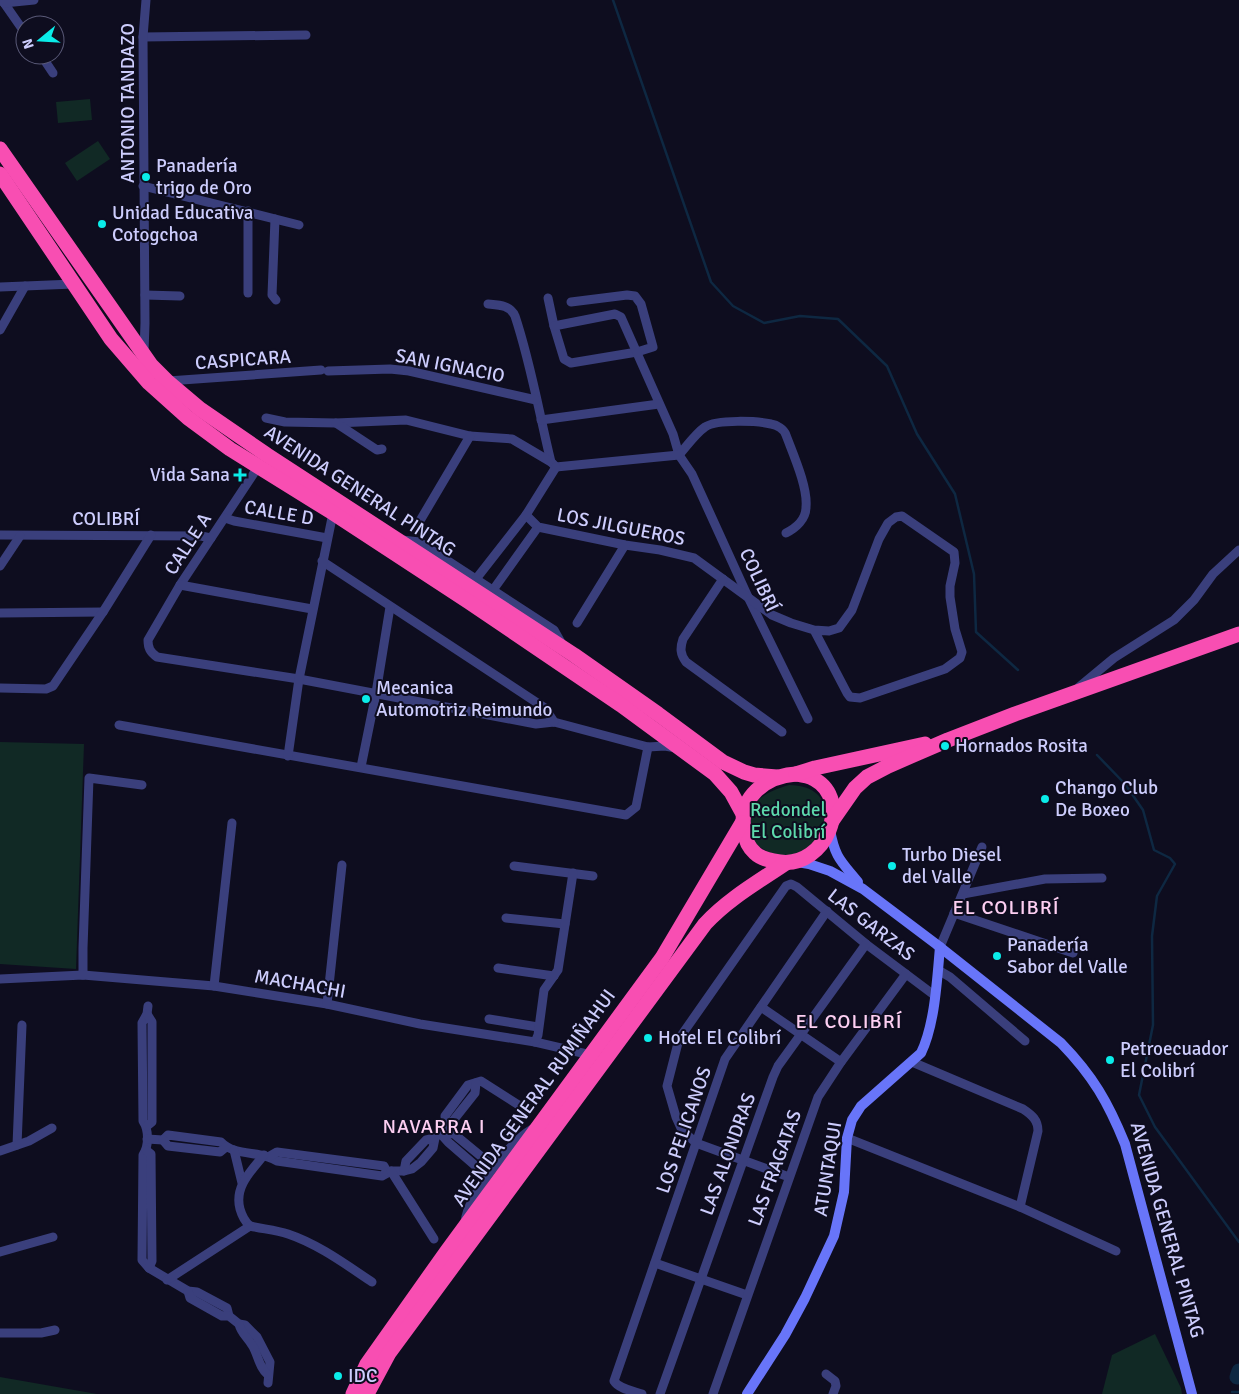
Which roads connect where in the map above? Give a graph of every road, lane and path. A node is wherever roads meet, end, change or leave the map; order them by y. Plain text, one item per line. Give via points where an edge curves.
1 (34, 0) edge
2 (146, 0) edge
3 (3, 2) edge
4 (15, 19) edge
5 (306, 35) dead end
6 (143, 37) junction
7 (48, 65) edge
8 (54, 73) dead end
9 (0, 149) edge
10 (0, 174) edge
11 (143, 186) junction
12 (248, 211) junction
13 (275, 219) junction
14 (299, 226) dead end
15 (74, 284) junction
16 (25, 286) junction
17 (0, 287) edge
18 (248, 293) dead end
19 (145, 295) junction
20 (180, 296) dead end
21 (548, 298) dead end
22 (276, 300) dead end
23 (571, 302) dead end
24 (488, 304) dead end
25 (554, 326) junction
26 (0, 330) edge
27 (637, 352) junction
28 (144, 356) junction
29 (324, 371) joint
30 (168, 382) junction
31 (536, 400) junction
32 (660, 404) junction
33 (266, 418) dead end
34 (540, 420) junction
35 (336, 423) junction
36 (470, 436) junction
37 (382, 449) dead end
38 (678, 455) junction
39 (554, 465) junction
40 (258, 467) junction
41 (333, 513) junction
42 (526, 514) junction
43 (225, 518) junction
44 (421, 519) dead end
45 (538, 527) junction
46 (786, 533) dead end
47 (0, 535) edge
48 (20, 536) junction
49 (152, 536) junction
50 (211, 538) junction
51 (327, 538) junction
52 (398, 540) junction
53 (625, 545) junction
54 (1239, 550) edge
55 (322, 561) junction
56 (0, 566) edge
57 (723, 578) junction
58 (476, 579) junction
59 (180, 585) junction
60 (493, 590) junction
61 (749, 599) junction
62 (390, 607) junction
63 (312, 609) junction
64 (103, 612) junction
65 (0, 613) edge
66 (576, 623) dead end
67 (814, 630) junction
68 (1239, 634) edge
69 (564, 648) junction
70 (299, 679) junction
71 (0, 688) edge
72 (376, 693) junction
73 (1070, 695) junction
74 (808, 719) dead end
75 (554, 722) junction
76 (119, 724) dead end
77 (782, 732) dead end
78 (948, 740) junction
79 (648, 747) junction
80 (683, 751) junction
81 (288, 756) junction
82 (361, 768) junction
83 (796, 774) junction
84 (777, 777) junction
85 (142, 785) dead end
86 (743, 819) junction
87 (232, 824) dead end
88 (831, 825) junction
89 (982, 847) dead end
90 (792, 863) junction
91 (342, 865) dead end
92 (514, 866) dead end
93 (573, 873) junction
94 (593, 876) dead end
95 (1102, 878) dead end
96 (863, 889) junction
97 (963, 894) junction
98 (827, 911) junction
99 (954, 913) junction
100 (506, 918) dead end
101 (565, 924) junction
102 (866, 944) junction
103 (940, 947) junction
104 (1073, 954) dead end
105 (498, 968) dead end
106 (938, 970) junction
107 (906, 974) junction
108 (83, 975) junction
109 (554, 976) junction
110 (0, 979) edge
111 (214, 986) junction
112 (934, 995) junction
113 (327, 1004) junction
114 (761, 1007) junction
115 (147, 1010) dead end
116 (489, 1019) dead end
117 (22, 1025) dead end
118 (538, 1027) junction
119 (801, 1033) junction
120 (1025, 1041) dead end
121 (535, 1042) junction
122 (591, 1055) junction
123 (841, 1062) junction
124 (912, 1062) junction
125 (528, 1111) dead end
126 (539, 1125) junction
127 (52, 1128) dead end
128 (437, 1136) junction
129 (848, 1138) junction
130 (147, 1139) junction
131 (696, 1143) junction
132 (17, 1145) junction
133 (230, 1149) junction
134 (0, 1151) edge
135 (267, 1156) junction
136 (743, 1160) junction
137 (494, 1167) junction
138 (389, 1172) junction
139 (486, 1175) junction
140 (789, 1177) junction
141 (242, 1183) junction
142 (1020, 1208) junction
143 (250, 1226) junction
144 (464, 1227) junction
145 (53, 1237) dead end
146 (434, 1239) dead end
147 (1116, 1251) dead end
148 (0, 1252) edge
149 (655, 1263) junction
150 (701, 1279) junction
151 (167, 1280) junction
152 (372, 1282) dead end
153 (747, 1295) junction
154 (55, 1330) dead end
155 (0, 1333) edge
156 (826, 1374) dead end
157 (268, 1379) dead end
158 (354, 1394) edge
159 (367, 1394) edge
160 (642, 1394) edge
161 (660, 1394) edge
162 (713, 1394) edge
163 (747, 1394) edge
164 (833, 1394) edge
165 (1192, 1394) edge

1 - 3 street
2 - 6 street, ANTONIO TANDAZO
3 - 4 street
5 - 6 street
6 - 11 street, ANTONIO TANDAZO
7 - 8 street
9 - 28 highway, AVENIDA GENERAL PINTAG
10 - 15 highway, AVENIDA GENERAL PINTAG
11 - 12 street
11 - 19 street, ANTONIO TANDAZO
12 - 13 street
12 - 18 street
13 - 14 street
13 - 22 street via 272,295
15 - 16 street
15 - 40 highway, AVENIDA GENERAL PINTAG via 111,339 149,383 188,418
16 - 17 street
16 - 26 street
19 - 20 street
19 - 28 street, ANTONIO TANDAZO
21 - 25 street
23 - 27 street via 635,296 641,304 653,346
24 - 31 street via 513,311 532,374
25 - 27 street via 617,314
25 - 27 street via 567,362
27 - 32 street
28 - 30 highway, AVENIDA GENERAL PINTAG
29 - 30 street, CASPICARA
29 - 31 street, SAN IGNACIO via 409,371
30 - 52 highway, AVENIDA GENERAL PINTAG via 222,424
31 - 34 street
32 - 34 street
32 - 38 street
33 - 35 street via 285,422
34 - 39 street
35 - 36 street via 406,420
35 - 37 street via 377,450
36 - 39 street via 512,439
36 - 44 street
38 - 39 street
38 - 46 street via 712,424 727,421 772,424 784,430 798,465 806,508 796,528
38 - 61 street, COLIBRÍ via 692,474
39 - 42 street
40 - 41 highway, AVENIDA GENERAL PINTAG
40 - 43 street, CALLE A
41 - 51 street
41 - 80 highway, AVENIDA GENERAL PINTAG via 621,705
42 - 45 street, LOS JILGUEROS
42 - 58 street
43 - 50 street, CALLE A
43 - 51 street, CALLE D
45 - 53 street, LOS JILGUEROS
45 - 60 street
47 - 48 street, COLIBRÍ
48 - 49 street, COLIBRÍ
48 - 56 street
49 - 50 street, COLIBRÍ
49 - 64 street
50 - 59 street, CALLE A
51 - 55 street
52 - 58 street via 420,542
52 - 69 highway, AVENIDA GENERAL PINTAG
53 - 57 street, LOS JILGUEROS via 694,558
53 - 66 street
54 - 73 street via 1174,620 1114,658
55 - 62 street
55 - 63 street
57 - 61 street, LOS JILGUEROS
57 - 77 street via 683,640 682,657
58 - 60 street
59 - 63 street
59 - 70 street, CALLE A via 148,640 150,651 157,657
60 - 69 street via 554,630
61 - 67 street, LOS JILGUEROS via 772,615
61 - 74 street, COLIBRÍ
62 - 72 street
62 - 75 street via 545,708
63 - 70 street
64 - 65 street
64 - 71 street via 56,683 46,690
67 - 67 street, LOS JILGUEROS via 847,693 854,697 860,698 945,669 960,658 962,652 950,597 956,555 902,516 891,520 879,539 845,621 830,631
68 - 73 highway
69 - 84 highway, AVENIDA GENERAL PINTAG via 723,762 754,775
70 - 72 street
70 - 81 street
72 - 75 street via 536,724
72 - 82 street
73 - 78 highway
75 - 79 street
76 - 81 street
78 - 83 highway via 905,747
78 - 88 highway via 867,777 855,788
79 - 80 street via 665,746
79 - 82 street via 636,807 626,816
80 - 86 highway, AVENIDA GENERAL PINTAG via 726,786
81 - 82 street
83 - 84 highway
83 - 88 highway via 821,784 831,802
84 - 86 highway via 754,792 746,804
85 - 108 street via 90,778
86 - 90 highway via 745,838 758,856
86 - 122 highway, AVENIDA GENERAL RUMIÑAHUI via 672,944
87 - 111 street
88 - 90 highway via 818,849
88 - 96 main road, AVENIDA GENERAL PINTAG via 837,856
89 - 97 street, ATUNTAQUI
90 - 96 main road, AVENIDA GENERAL PINTAG via 809,864 830,871
90 - 159 highway, AVENIDA GENERAL RUMIÑAHUI via 732,899 705,924 389,1353
91 - 113 street
92 - 93 street
93 - 94 street
93 - 101 street
95 - 97 street via 1041,879
96 - 103 main road, AVENIDA GENERAL PINTAG
97 - 99 street, ATUNTAQUI
98 - 102 street, LAS GARZAS
98 - 114 street, LOS PELICANOS
98 - 131 street, LAS GARZAS via 795,886 786,886 679,1040 668,1090 678,1124
99 - 103 street, ATUNTAQUI
99 - 104 street
100 - 101 street
101 - 109 street via 558,970
102 - 107 street, LAS GARZAS
102 - 119 street, LAS ALONDRAS
103 - 106 main road, ATUNTAQUI
103 - 165 main road, AVENIDA GENERAL PINTAG via 1061,1043 1104,1096 1125,1144
105 - 109 street
106 - 112 main road, ATUNTAQUI
106 - 120 street
107 - 112 street, LAS GARZAS
107 - 123 street, LAS FRAGATAS
108 - 110 street, MACHACHI
108 - 111 street, MACHACHI
109 - 118 street via 544,990
111 - 113 street, MACHACHI
112 - 124 main road, ATUNTAQUI via 926,1044
113 - 121 street, MACHACHI via 420,1024
114 - 119 street
114 - 131 street, LOS PELICANOS via 725,1059
115 - 130 street via 152,1022 152,1122 147,1126
116 - 118 street
117 - 132 street
118 - 121 street
119 - 123 street
119 - 136 street, LAS ALONDRAS via 778,1066
121 - 122 street, MACHACHI
122 - 126 highway, AVENIDA GENERAL RUMIÑAHUI
123 - 140 street, LAS FRAGATAS via 818,1097
124 - 129 main road, ATUNTAQUI via 862,1106 852,1120
124 - 142 street via 1023,1109 1034,1117 1038,1131
125 - 128 street via 483,1082 468,1085 445,1116 446,1123
126 - 137 street via 523,1135
126 - 144 highway, AVENIDA GENERAL RUMIÑAHUI
127 - 132 street
128 - 137 street via 454,1134
128 - 138 street via 433,1148 412,1169
128 - 139 street
129 - 142 street
129 - 163 main road, ATUNTAQUI via 844,1192 834,1236 785,1335
130 - 133 street via 163,1140 168,1146 220,1152
130 - 151 street via 146,1150 152,1154 150,1268
131 - 136 street
131 - 149 street, LOS PELICANOS
132 - 134 street
133 - 135 street
133 - 141 street
135 - 138 street via 277,1161 382,1176
135 - 141 street
136 - 140 street
136 - 150 street, LAS ALONDRAS
137 - 139 street
138 - 146 street
139 - 144 street via 469,1207
140 - 153 street, LAS FRAGATAS
141 - 143 street via 239,1204 242,1216
142 - 147 street
143 - 151 street
143 - 152 street via 288,1234 313,1245
144 - 158 highway, AVENIDA GENERAL RUMIÑAHUI via 367,1364
145 - 148 street
149 - 150 street
149 - 160 street, LOS PELICANOS via 614,1381 620,1387
150 - 153 street
150 - 161 street, LAS ALONDRAS
151 - 157 street via 227,1308 229,1316 239,1324 252,1345
153 - 162 street, LAS FRAGATAS
154 - 155 street
156 - 164 street via 835,1381

